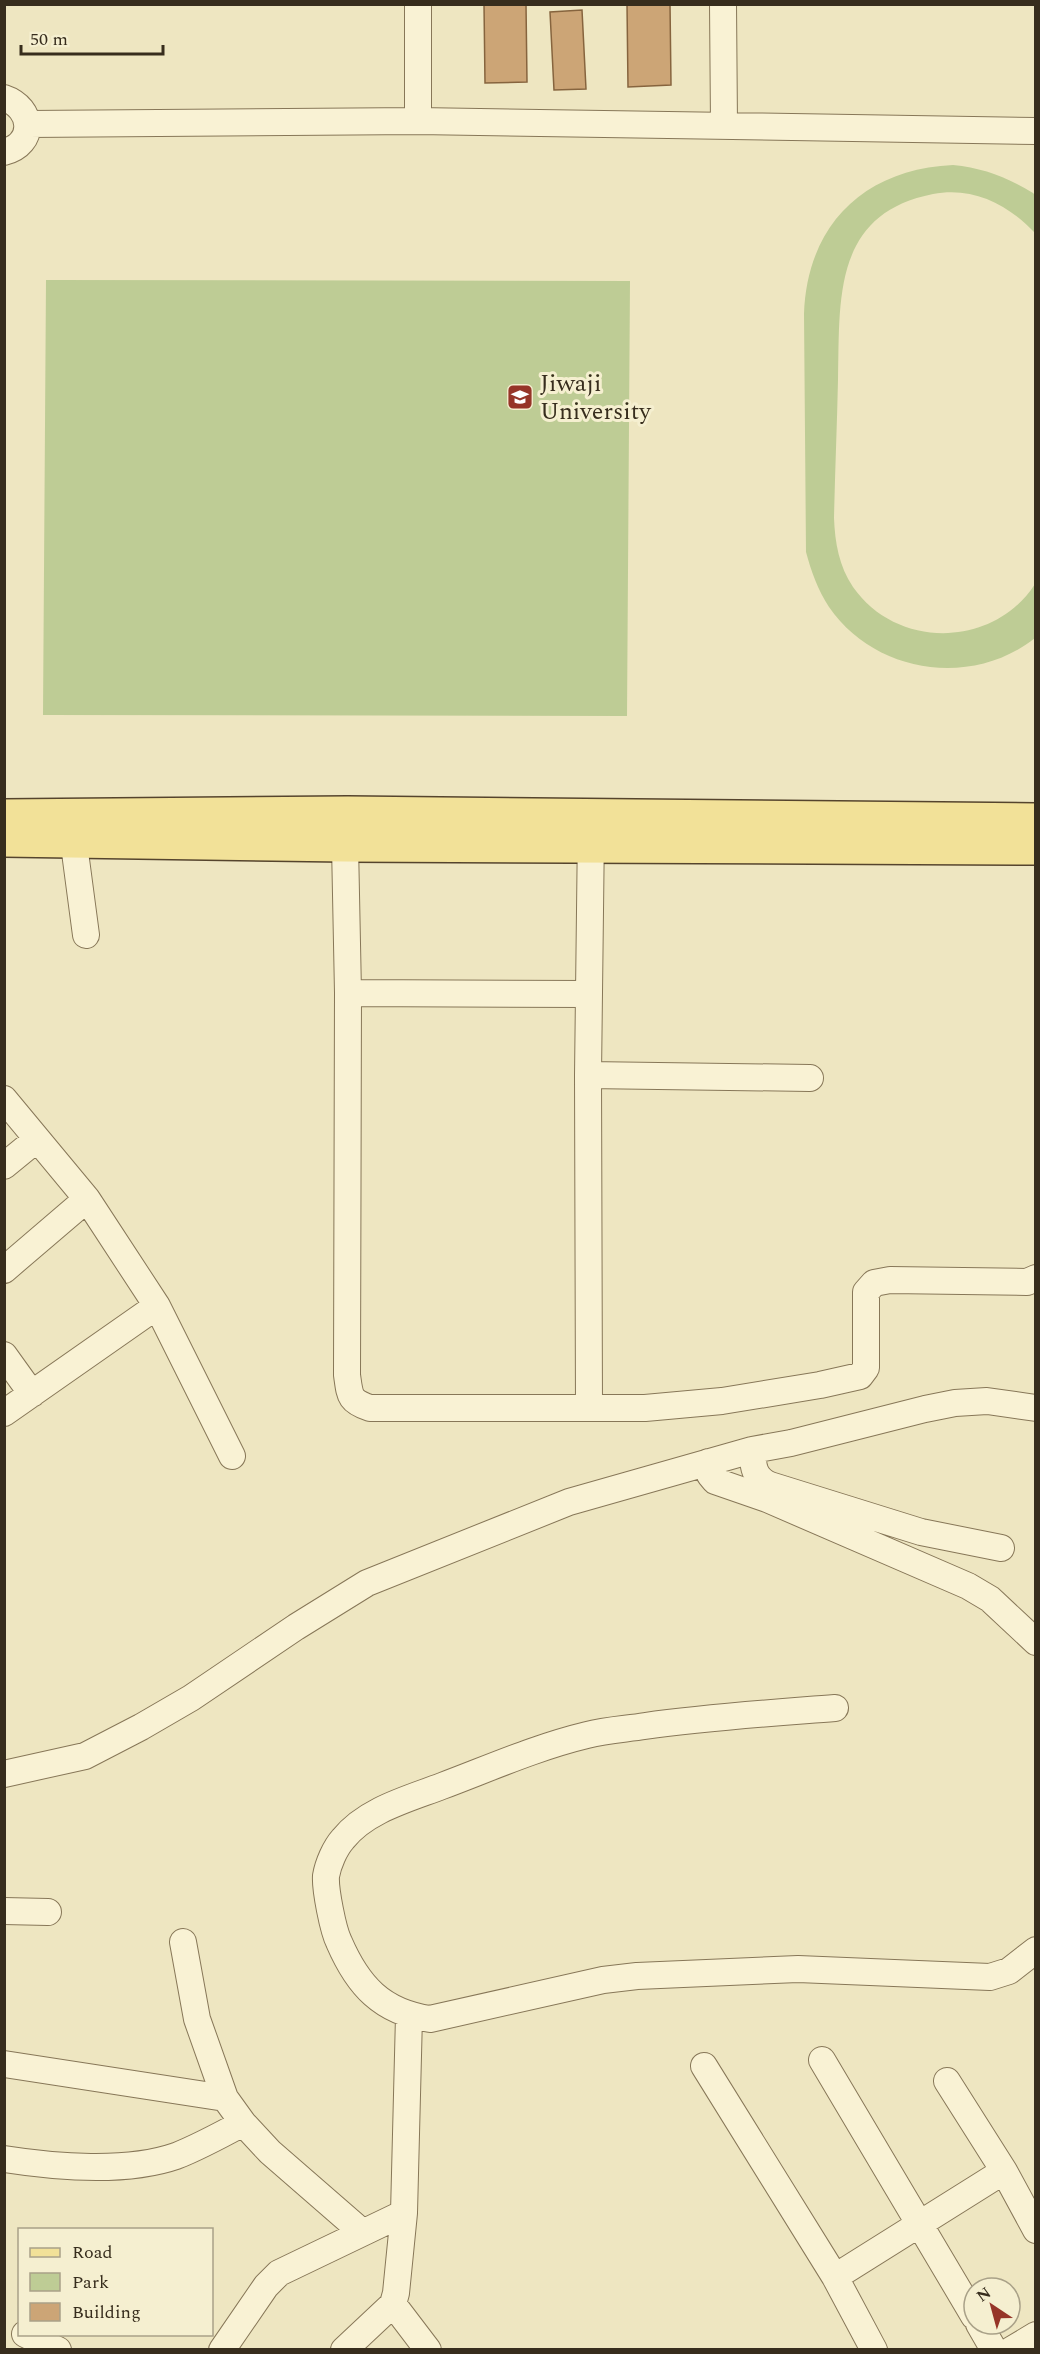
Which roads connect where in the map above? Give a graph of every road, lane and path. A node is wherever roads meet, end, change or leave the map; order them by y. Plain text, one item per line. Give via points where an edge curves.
1 (418, 4) edge
2 (723, 4) edge
3 (4, 98) edge
4 (417, 122) junction
5 (28, 124) junction
6 (724, 125) junction
7 (1035, 131) edge
8 (4, 152) edge
9 (348, 813) junction
10 (4, 816) edge
11 (1035, 820) edge
12 (71, 828) junction
13 (591, 830) junction
14 (4, 840) edge
15 (345, 845) junction
16 (1035, 848) edge
17 (86, 935) dead end
18 (348, 993) junction
19 (588, 994) junction
20 (588, 1075) junction
21 (810, 1078) dead end
22 (4, 1100) edge
23 (37, 1139) junction
24 (4, 1166) edge
25 (87, 1199) junction
26 (4, 1270) edge
27 (1035, 1278) edge
28 (157, 1306) junction
29 (4, 1355) edge
30 (32, 1394) junction
31 (589, 1407) junction
32 (1035, 1408) edge
33 (4, 1413) edge
34 (752, 1450) junction
35 (232, 1456) dead end
36 (708, 1462) junction
37 (1001, 1548) dead end
38 (1035, 1641) edge
39 (835, 1708) dead end
40 (4, 1774) edge
41 (4, 1911) edge
42 (48, 1912) dead end
43 (183, 1942) dead end
44 (1035, 1950) edge
45 (409, 2016) junction
46 (822, 2060) dead end
47 (4, 2064) edge
48 (704, 2067) dead end
49 (947, 2081) dead end
50 (225, 2098) junction
51 (243, 2123) junction
52 (4, 2159) edge
53 (1004, 2171) junction
54 (404, 2213) junction
55 (919, 2223) junction
56 (1035, 2230) edge
57 (362, 2232) junction
58 (835, 2277) junction
59 (962, 2296) edge
60 (393, 2304) junction
61 (1035, 2335) edge
62 (29, 2336) edge
63 (986, 2336) edge
64 (58, 2349) edge
65 (222, 2349) edge
66 (344, 2349) edge
67 (428, 2349) edge
68 (874, 2349) edge
69 (994, 2349) edge
70 (1011, 2349) edge

1 - 4 street
2 - 6 street
3 - 5 street via 21,107
4 - 5 street
4 - 6 street
5 - 8 street via 22,142
6 - 7 street
9 - 12 main road
9 - 13 main road
9 - 15 street
10 - 12 main road
11 - 13 main road
12 - 14 main road
12 - 15 main road
12 - 17 street
13 - 15 main road
13 - 16 main road
13 - 19 street
15 - 18 street
18 - 19 street
18 - 31 street via 350,1395 357,1404 370,1408
19 - 20 street
20 - 21 street
20 - 31 street
22 - 23 street
23 - 24 street
23 - 25 street
25 - 26 street
25 - 28 street
27 - 31 street via 1027,1282 874,1283 866,1292 866,1368 860,1376 722,1401 645,1408
28 - 30 street
28 - 35 street
29 - 30 street
30 - 33 street
32 - 34 street via 987,1401 955,1403
34 - 36 street
34 - 37 street via 755,1473 770,1485 921,1532
36 - 38 street via 710,1475 716,1481 767,1499 968,1586 990,1599
36 - 40 street via 569,1502 367,1583 141,1727 85,1756
39 - 45 street via 693,1719 589,1734 402,1801 368,1817 343,1839 326,1877 334,1932 363,1985 387,2006
41 - 42 street
43 - 50 street via 197,2019
44 - 45 street via 1009,1971 990,1977 798,1969 637,1976 430,2019
45 - 54 street
46 - 55 street
47 - 50 street
48 - 58 street
49 - 53 street
50 - 51 street
51 - 52 street via 175,2156 127,2166 40,2165
51 - 57 street via 270,2152
53 - 55 street
53 - 56 street
54 - 57 street
54 - 60 street
55 - 58 street
55 - 59 street
57 - 65 street via 279,2273
58 - 68 street
60 - 66 street
60 - 67 street
61 - 70 street
62 - 64 street
63 - 69 street

